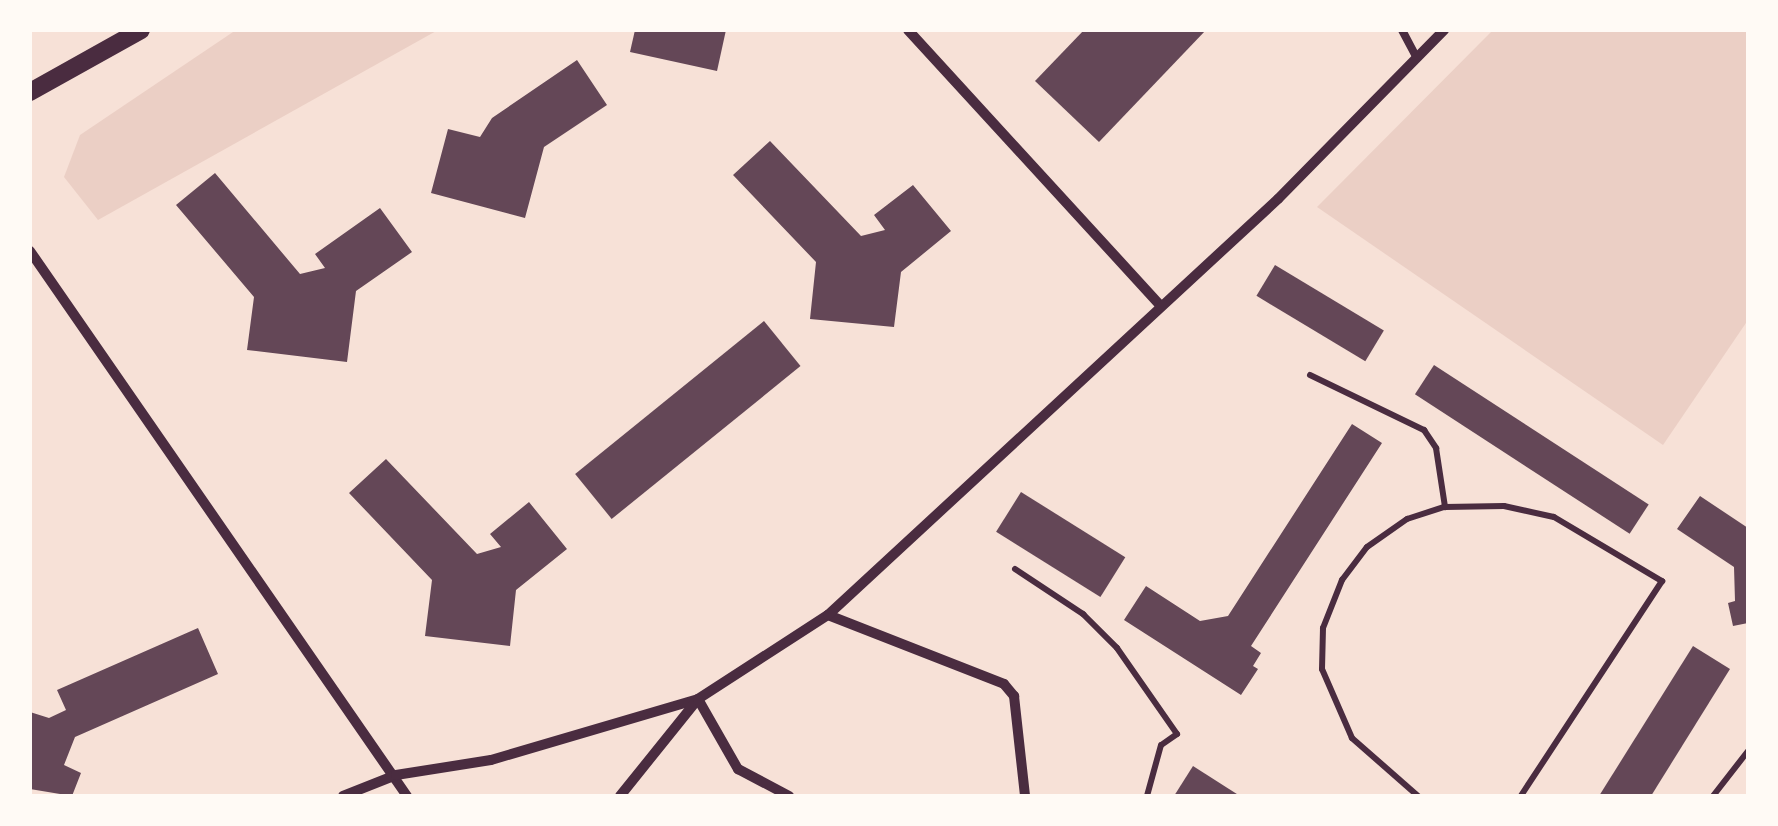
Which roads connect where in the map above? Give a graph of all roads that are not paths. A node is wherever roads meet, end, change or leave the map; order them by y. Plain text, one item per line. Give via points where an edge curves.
1 (140, 30) edge
2 (908, 30) edge
3 (1402, 30) edge
4 (1444, 30) edge
5 (1417, 58) junction
6 (30, 92) edge
7 (30, 252) edge
8 (1160, 305) junction
9 (828, 615) junction
10 (698, 700) junction
11 (396, 775) junction
12 (343, 796) edge
13 (407, 796) edge
14 (620, 796) edge
15 (789, 796) edge
16 (1025, 796) edge

1 - 6 street
2 - 8 street
3 - 5 lane
4 - 5 street
5 - 8 street via 1278,199
7 - 11 street
8 - 9 street
9 - 10 street
9 - 16 street via 1004,684 1014,696
10 - 11 street via 491,760
10 - 14 street
10 - 15 street via 738,769
11 - 12 street
11 - 13 street

